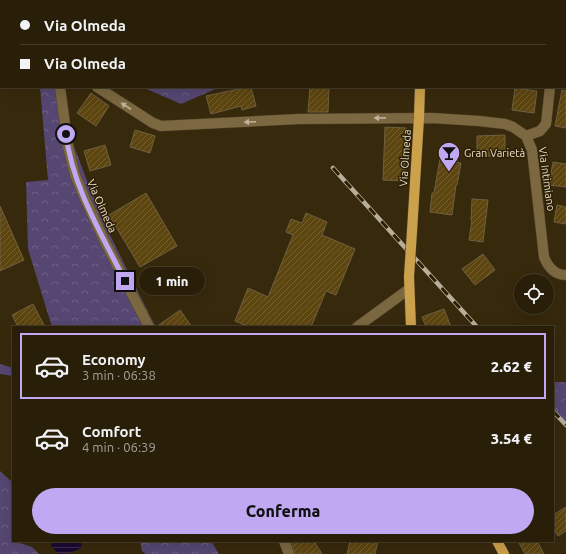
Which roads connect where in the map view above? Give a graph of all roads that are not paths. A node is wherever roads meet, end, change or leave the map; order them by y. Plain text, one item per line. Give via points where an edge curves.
1 (60, 88) edge
2 (100, 88) edge
3 (420, 88) edge
4 (550, 88) edge
5 (419, 118) junction
6 (526, 136) junction
7 (566, 275) edge
8 (409, 289) junction
9 (148, 326) edge
10 (358, 326) edge
11 (411, 326) edge
12 (284, 542) edge
13 (498, 542) edge
14 (288, 554) edge
15 (504, 554) edge

1 - 9 street, Via Olmeda via 68,147 75,175 104,240
5 -> 2 street, Via Intimiano via 161,126
3 - 5 main road, Via Olmeda
4 - 6 street via 546,124 540,132
5 - 6 street, Via Intimiano via 504,124
5 - 8 main road, Via Olmeda, bridge
6 - 7 street, Via Intimiano via 534,157 544,257 552,271
8 - 10 street
8 - 11 main road, Via Olmeda
12 - 14 street
13 - 15 main road

